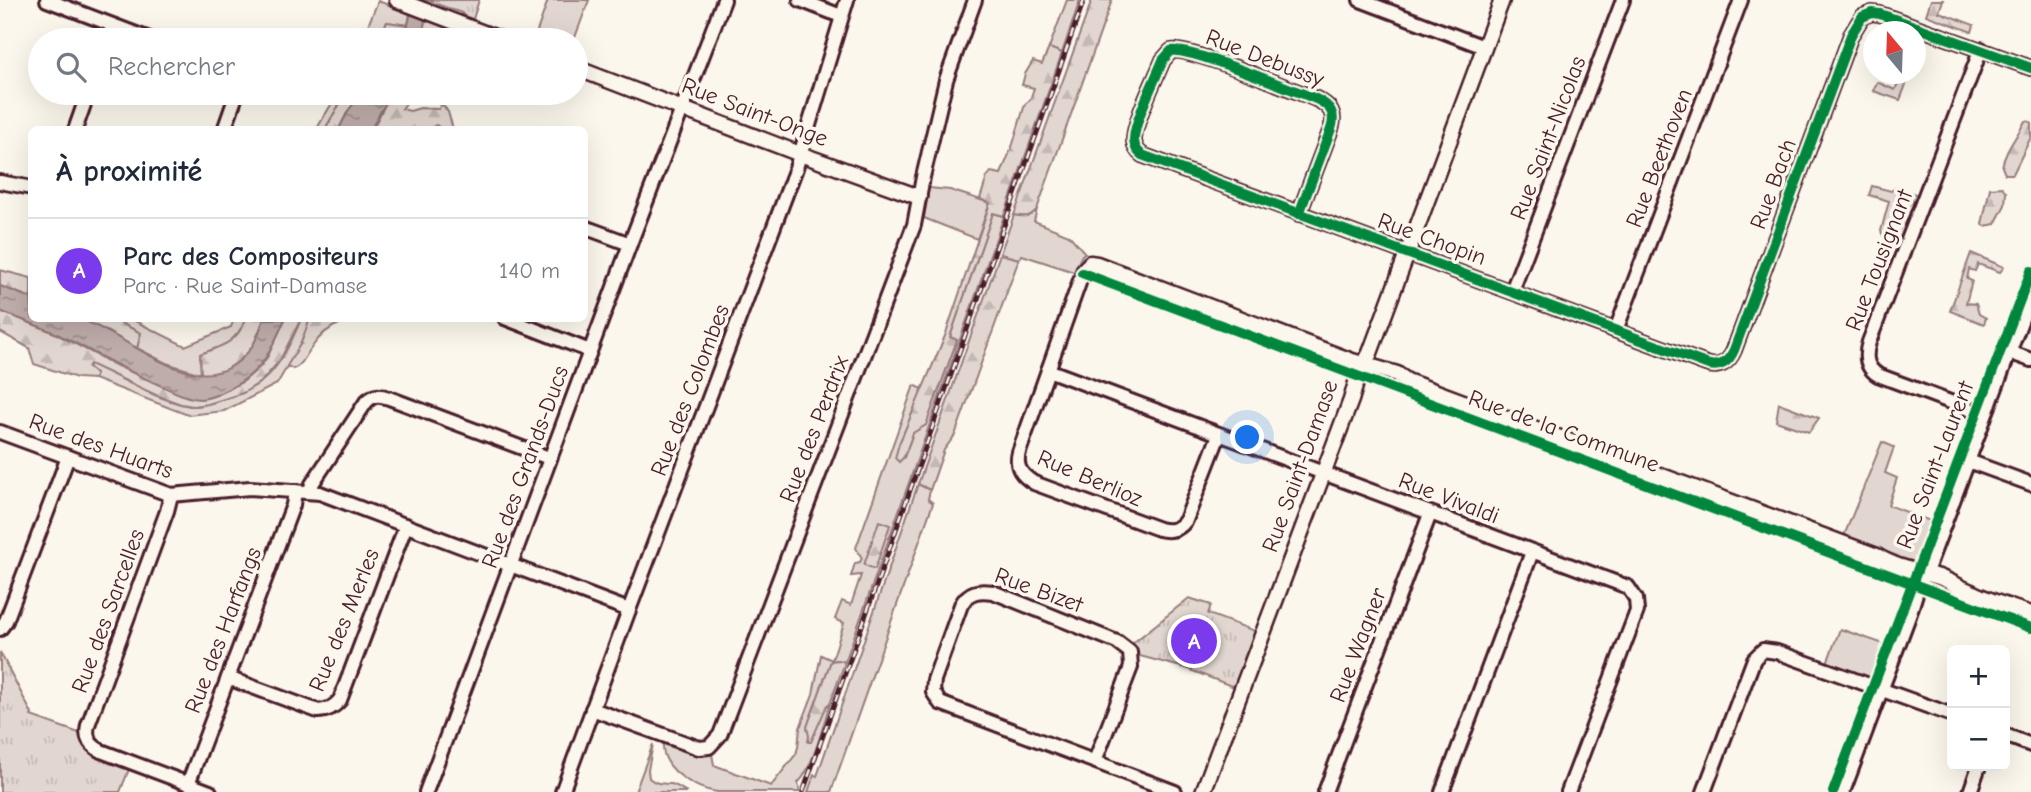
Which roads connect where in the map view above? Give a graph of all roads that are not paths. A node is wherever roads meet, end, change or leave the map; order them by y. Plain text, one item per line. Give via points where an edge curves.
1 (47, 0) edge
2 (397, 0) edge
3 (724, 0) edge
4 (800, 0) edge
5 (847, 0) edge
6 (975, 0) edge
7 (1360, 0) edge
8 (1502, 0) edge
9 (1623, 0) edge
10 (1741, 0) edge
11 (841, 16) junction
12 (113, 26) joint
13 (119, 28) edge
14 (470, 28) edge
15 (1484, 47) junction
16 (1981, 49) junction
17 (2031, 68) edge
18 (588, 73) edge
19 (84, 105) edge
20 (233, 105) edge
21 (682, 108) junction
22 (77, 126) edge
23 (226, 126) edge
24 (1134, 143) joint
25 (800, 154) junction
26 (0, 182) edge
27 (28, 187) edge
28 (919, 197) junction
29 (1299, 214) junction
30 (588, 229) edge
31 (629, 244) junction
32 (1407, 252) junction
33 (1090, 263) joint
34 (1512, 291) junction
35 (2031, 295) edge
36 (515, 322) edge
37 (1616, 330) junction
38 (590, 351) junction
39 (2009, 352) junction
40 (2031, 360) edge
41 (1364, 364) junction
42 (1722, 364) joint
43 (1048, 370) junction
44 (1985, 415) junction
45 (0, 432) edge
46 (1219, 435) junction
47 (68, 457) junction
48 (549, 458) junction
49 (1968, 461) junction
50 (1323, 473) junction
51 (2031, 484) edge
52 (295, 491) junction
53 (310, 491) junction
54 (171, 495) junction
55 (1430, 514) junction
56 (406, 525) junction
57 (1532, 552) junction
58 (511, 565) junction
59 (1925, 575) junction
60 (629, 610) junction
61 (2031, 614) edge
62 (0, 629) edge
63 (228, 678) junction
64 (1881, 690) junction
65 (592, 709) junction
66 (1947, 713) edge
67 (2010, 737) edge
68 (2031, 745) edge
69 (1095, 761) junction
70 (1977, 771) edge
71 (188, 784) junction
72 (210, 792) edge
73 (426, 792) edge
74 (562, 792) edge
75 (1175, 792) edge
76 (1203, 792) edge
77 (1325, 792) edge
78 (1442, 792) edge
79 (1568, 792) edge
80 (1704, 792) edge
81 (1843, 792) edge
82 (1970, 792) edge

1 - 12 street
2 - 14 street
3 - 21 street, Rue des Grands-Ducs
4 - 11 street
5 - 11 street, Rue des Colombes
6 - 28 street, Rue des Perdrix via 946,80
7 - 15 street
8 - 15 street, Rue Saint-Damase
9 - 34 street, Rue Saint-Nicolas
10 - 37 street, Rue Beethoven
11 - 25 street, Rue des Colombes
12 - 13 street
15 - 32 street, Rue Saint-Damase
16 - 17 street
16 - 42 street, Rue Bach via 1880,14 1862,17 1851,35 1734,350
16 - 44 street, Rue Tousignant via 1866,356 1878,375
18 - 21 street, Rue Saint-Onge
19 - 22 street
20 - 23 street
21 - 25 street, Rue Saint-Onge
21 - 31 street, Rue des Grands-Ducs
24 - 29 street, Rue Chopin via 1138,152 1155,160
24 - 29 street, Rue Debussy via 1135,129 1163,60 1176,49 1317,99 1331,110 1334,121
25 - 28 street, Rue Saint-Onge
25 - 60 street, Rue des Colombes
26 - 27 street
28 - 65 street, Rue des Perdrix via 914,225 720,735 709,747 699,748
29 - 32 street, Rue Chopin
30 - 31 street
31 - 38 street, Rue des Grands-Ducs
32 - 34 street, Rue Chopin
32 - 41 street, Rue Saint-Damase
33 - 41 street, Rue de la Commune
33 - 43 street, Rue Berlioz
34 - 37 street, Rue Chopin
35 - 39 street, Rue Saint-Laurent
36 - 38 street
37 - 42 street, Rue Chopin via 1711,366
38 - 48 street, Rue des Grands-Ducs
39 - 40 street
39 - 44 street, Rue Saint-Laurent
41 - 50 street, Rue Saint-Damase
41 - 59 street, Rue de la Commune
43 - 46 street, Rue Vivaldi
43 - 46 street, Rue Berlioz via 1018,457 1019,469 1034,483 1172,530 1186,520
44 - 49 street, Rue Saint-Laurent
45 - 47 street, Rue des Huarts
46 - 50 street, Rue Vivaldi
47 - 54 street, Rue des Huarts
47 - 62 street
48 - 53 street via 378,396 366,402
48 - 58 street, Rue des Grands-Ducs
49 - 51 street
49 - 59 street, Rue Saint-Laurent
50 - 55 street, Rue Vivaldi
50 - 76 street, Rue Saint-Damase
52 - 53 street, Rue des Huarts
52 - 54 street, Rue des Huarts via 250,488
52 - 63 street, Rue des Harfangs
53 - 56 street, Rue des Huarts
54 - 71 street, Rue des Sarcelles via 88,725 89,741 101,751
55 - 57 street, Rue Vivaldi
55 - 77 street, Rue Wagner
56 - 58 street, Rue des Huarts
56 - 63 street, Rue des Merles via 334,706 318,711
57 - 78 street
57 - 79 street, Rue Vivaldi via 1628,587 1638,603
58 - 60 street, Rue des Huarts
58 - 73 street, Rue des Grands-Ducs
59 - 61 street, Rue de la Commune
59 - 64 street, Rue Saint-Laurent
60 - 65 street, Rue des Colombes
63 - 71 street, Rue des Harfangs
64 - 66 street
64 - 80 street via 1777,652 1760,652
64 - 81 street, Rue Saint-Laurent
65 - 74 street, Rue des Colombes
67 - 68 street
69 - 69 street, Rue Bizet via 1129,673 1130,652 1117,642 993,592 967,596 934,680 937,699
69 - 75 street, Rue Bizet
70 - 82 street
71 - 72 street

